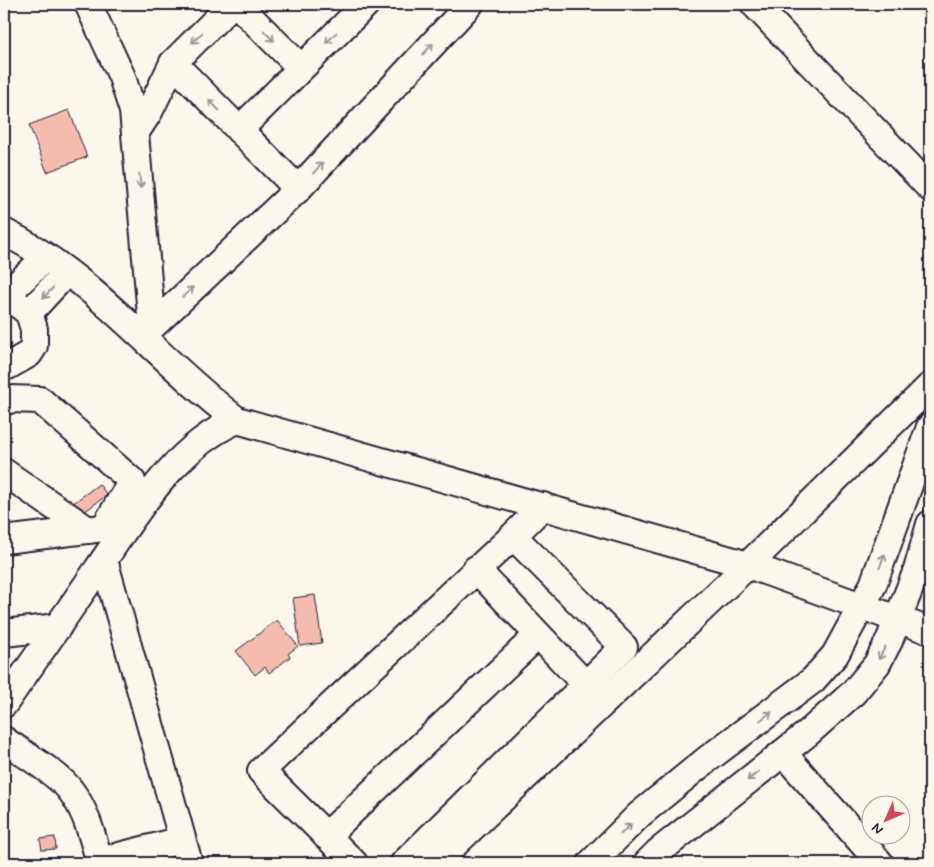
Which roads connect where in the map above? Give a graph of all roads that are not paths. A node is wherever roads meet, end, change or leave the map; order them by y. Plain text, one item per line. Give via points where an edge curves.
1 (88, 4) edge
2 (232, 4) edge
3 (237, 4) edge
4 (366, 4) edge
5 (470, 4) edge
6 (754, 4) edge
7 (173, 63) junction
8 (301, 68) junction
9 (239, 130) junction
10 (136, 132) junction
11 (930, 188) edge
12 (298, 189) junction
13 (4, 232) edge
14 (46, 257) junction
15 (67, 272) junction
16 (5, 294) edge
17 (29, 313) junction
18 (147, 331) junction
19 (4, 366) edge
20 (930, 386) edge
21 (4, 402) edge
22 (237, 420) junction
23 (930, 427) edge
24 (4, 472) edge
25 (543, 506) junction
26 (107, 528) junction
27 (930, 528) edge
28 (513, 536) junction
29 (4, 540) edge
30 (104, 560) junction
31 (748, 565) junction
32 (476, 569) junction
33 (862, 606) junction
34 (898, 619) junction
35 (58, 627) junction
36 (930, 631) edge
37 (4, 633) edge
38 (538, 635) junction
39 (586, 685) junction
40 (4, 704) edge
41 (4, 740) edge
42 (783, 753) junction
43 (326, 836) junction
44 (186, 852) edge
45 (99, 862) edge
46 (354, 863) edge
47 (404, 863) edge
48 (435, 863) edge
49 (591, 863) edge
50 (647, 863) edge
51 (880, 863) edge

1 - 10 street via 127,88
2 -> 7 street
3 -> 8 street
4 -> 8 street
12 -> 5 street
6 - 11 street
9 -> 7 street
7 - 10 street
8 - 9 street
9 - 12 street
10 -> 18 street
18 -> 12 street
13 - 14 street
14 - 15 street
14 - 16 street
15 -> 17 street
15 - 18 street
16 - 17 street
17 - 19 street via 34,329 34,346 29,354
18 - 22 street via 213,402
20 - 31 street
21 - 26 street via 10,399 40,400 132,481
22 - 25 street
22 - 26 street via 203,439 179,460 147,498
33 -> 23 street via 873,585
24 - 26 street
25 - 28 street
25 - 31 street
26 - 29 street
26 - 30 street
27 - 34 street
28 - 32 street
28 - 39 street via 624,647
30 - 35 street
30 - 44 street
31 - 33 street
31 - 48 street
32 - 38 street
32 - 43 street via 261,770
33 - 34 street
49 -> 33 street via 639,815 814,680 835,656
34 - 36 street
34 -> 42 street via 877,664 854,692
35 - 37 street
35 - 40 street
38 - 39 street
38 - 43 street
39 - 47 street
41 - 45 street via 71,791 88,822
42 -> 50 street
42 - 51 street
43 - 46 street
44 - 45 street

